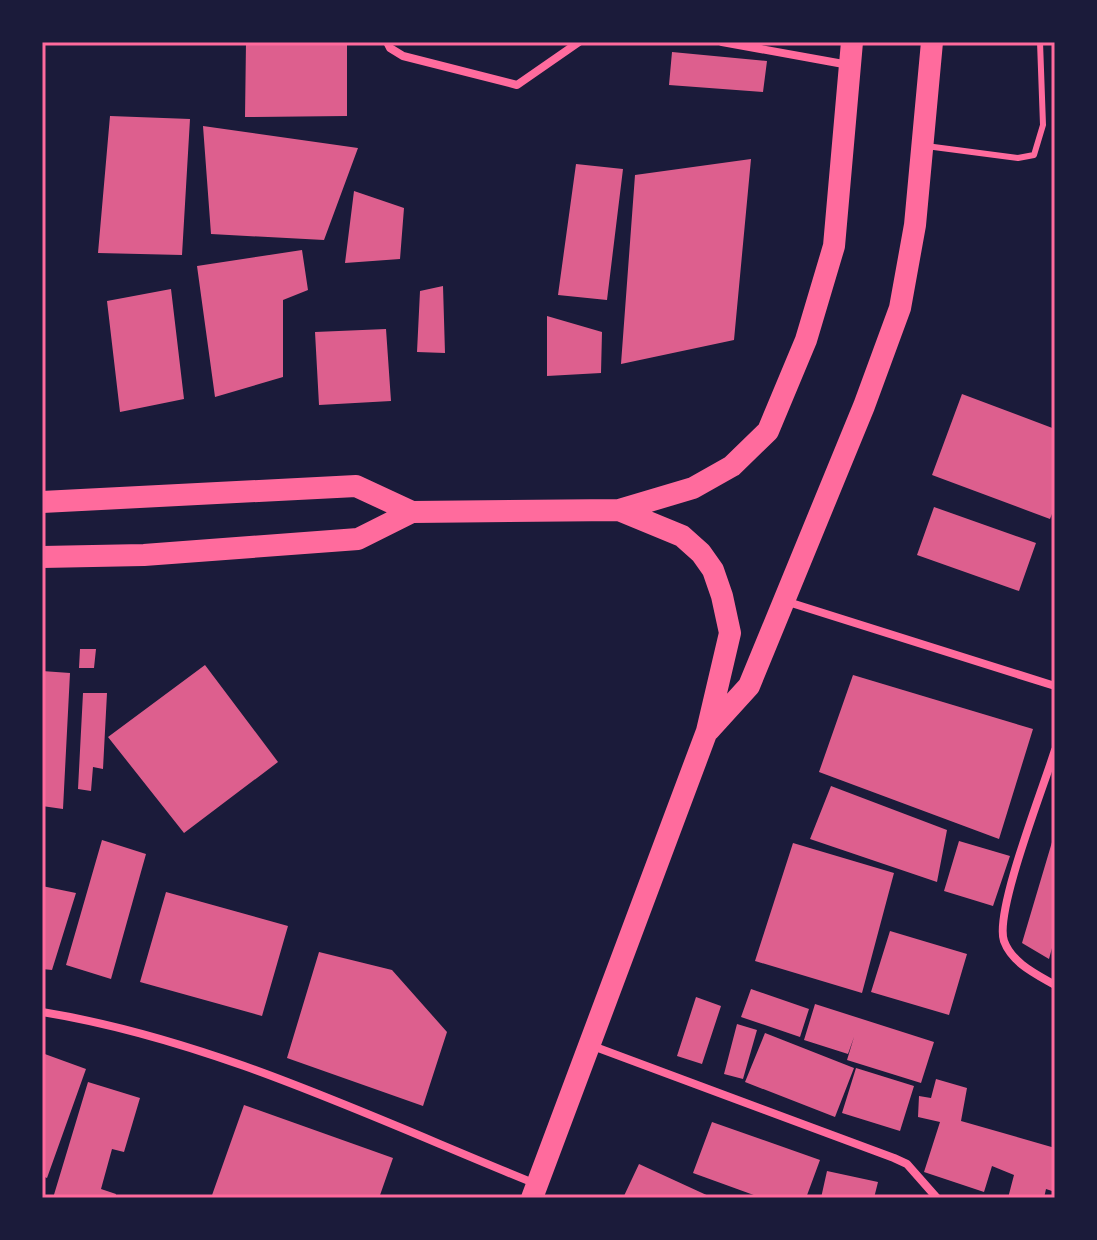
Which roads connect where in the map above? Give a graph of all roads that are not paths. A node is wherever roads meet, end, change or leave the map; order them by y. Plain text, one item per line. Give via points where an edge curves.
1 (387, 42) edge
2 (579, 42) edge
3 (722, 42) edge
4 (852, 42) edge
5 (932, 42) edge
6 (1040, 42) edge
7 (850, 65) junction
8 (923, 145) junction
9 (42, 502) edge
10 (619, 510) junction
11 (412, 512) junction
12 (42, 557) edge
13 (783, 600) junction
14 (1055, 686) edge
15 (707, 731) junction
16 (1055, 750) edge
17 (1055, 985) edge
18 (42, 1012) edge
19 (590, 1045) junction
20 (534, 1191) edge
21 (937, 1198) edge

1 - 2 street via 403,56 517,85
3 - 7 street
4 - 7 highway
5 - 8 highway
6 - 8 lane via 1043,125 1034,155 1018,158
7 - 10 highway via 834,246 806,340 768,431 732,466 693,488
8 - 13 highway via 900,308
9 - 11 highway via 356,486
10 - 11 highway
10 - 15 highway via 682,536 713,570 730,633
11 - 12 highway via 358,539
13 - 14 street
13 - 15 highway via 749,686
15 - 19 highway
16 - 17 street via 1002,921 1005,945 1017,961
18 - 20 street via 90,1020 232,1060
19 - 20 highway
19 - 21 street via 894,1158 907,1164

